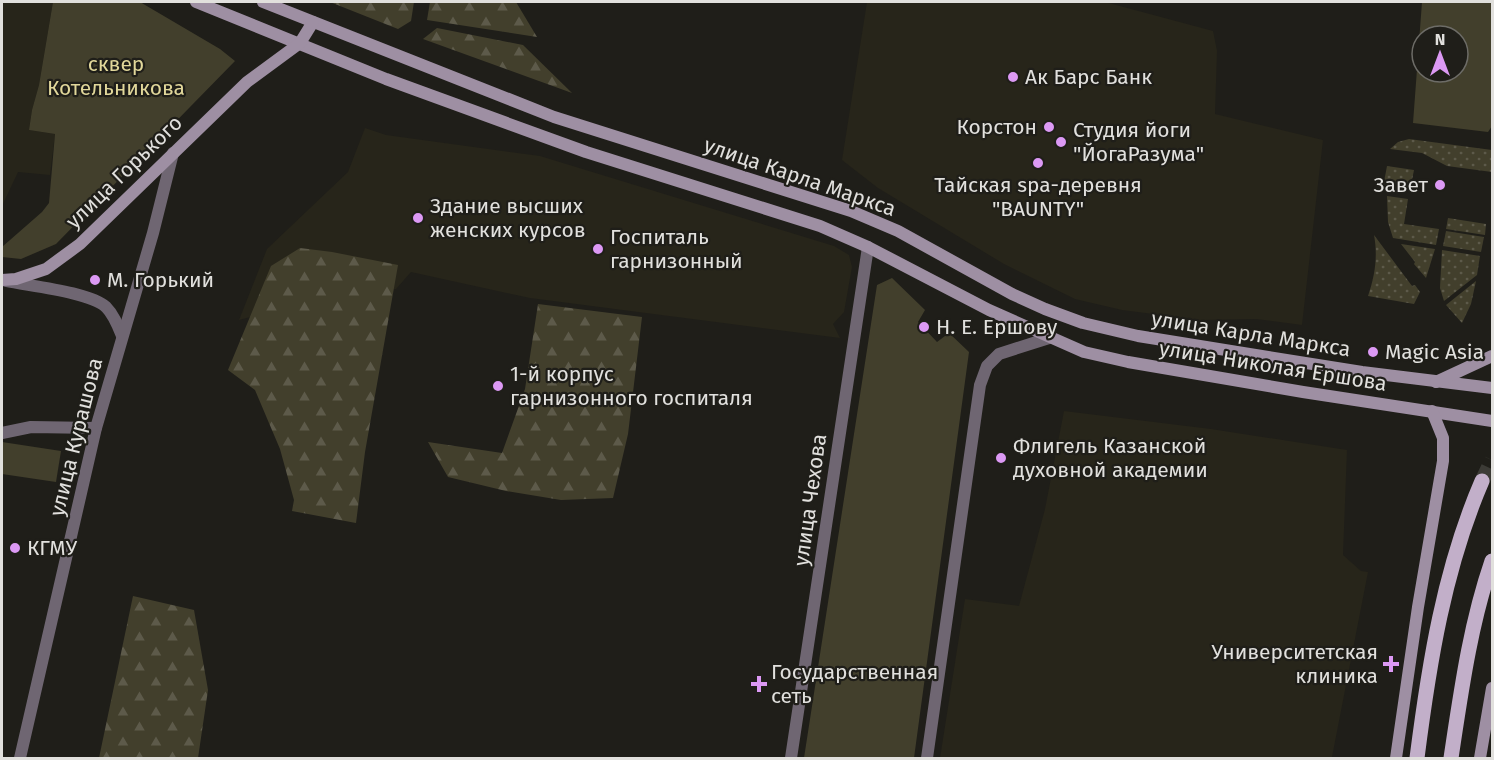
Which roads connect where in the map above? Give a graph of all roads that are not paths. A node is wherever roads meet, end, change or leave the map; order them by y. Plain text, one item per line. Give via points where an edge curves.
1 (196, 2) edge
2 (263, 2) edge
3 (313, 22) junction
4 (300, 43) junction
5 (173, 153) junction
6 (868, 247) junction
7 (2, 280) edge
8 (122, 336) junction
9 (1049, 338) junction
10 (1492, 356) edge
11 (1362, 372) joint
12 (1436, 382) junction
13 (1492, 388) edge
14 (1432, 411) junction
15 (1492, 421) edge
16 (96, 428) junction
17 (2, 433) edge
18 (1482, 481) tunnel mouth
19 (1492, 561) edge
20 (1492, 688) edge
21 (20, 759) edge
22 (791, 759) edge
23 (927, 759) edge
24 (1396, 759) edge
25 (1417, 759) edge
26 (1451, 759) edge
27 (1480, 759) edge

1 - 4 main road, улица Карла Маркса
2 - 3 main road, улица Карла Маркса
3 - 4 main road, улица Горького
3 - 11 main road, улица Карла Маркса via 554,117 851,211 898,231 1012,294 1083,323 1138,336
4 - 5 main road, улица Горького via 247,82
4 - 6 main road, улица Карла Маркса via 386,79 586,152 768,208
5 - 7 main road, улица Горького via 80,244 46,269
5 - 8 street, улица Курашова
6 - 9 main road, улица Карла Маркса
6 - 22 street, улица Чехова
7 - 8 street, улица Курашова via 91,297 113,316
8 - 16 street, улица Курашова
9 - 14 main road, улица Николая Ершова via 1084,352 1128,362
9 - 23 street via 999,354 987,366 980,385
10 - 12 main road
11 - 12 main road, улица Николая Ершова
12 - 13 main road, улица Николая Ершова
14 - 15 main road, улица Николая Ершова
14 - 24 main road via 1443,438 1443,461
16 - 17 street via 31,427
16 - 21 street, улица Курашова
18 - 25 main road via 1465,520 1447,589
19 - 26 main road via 1472,633
20 - 27 main road

